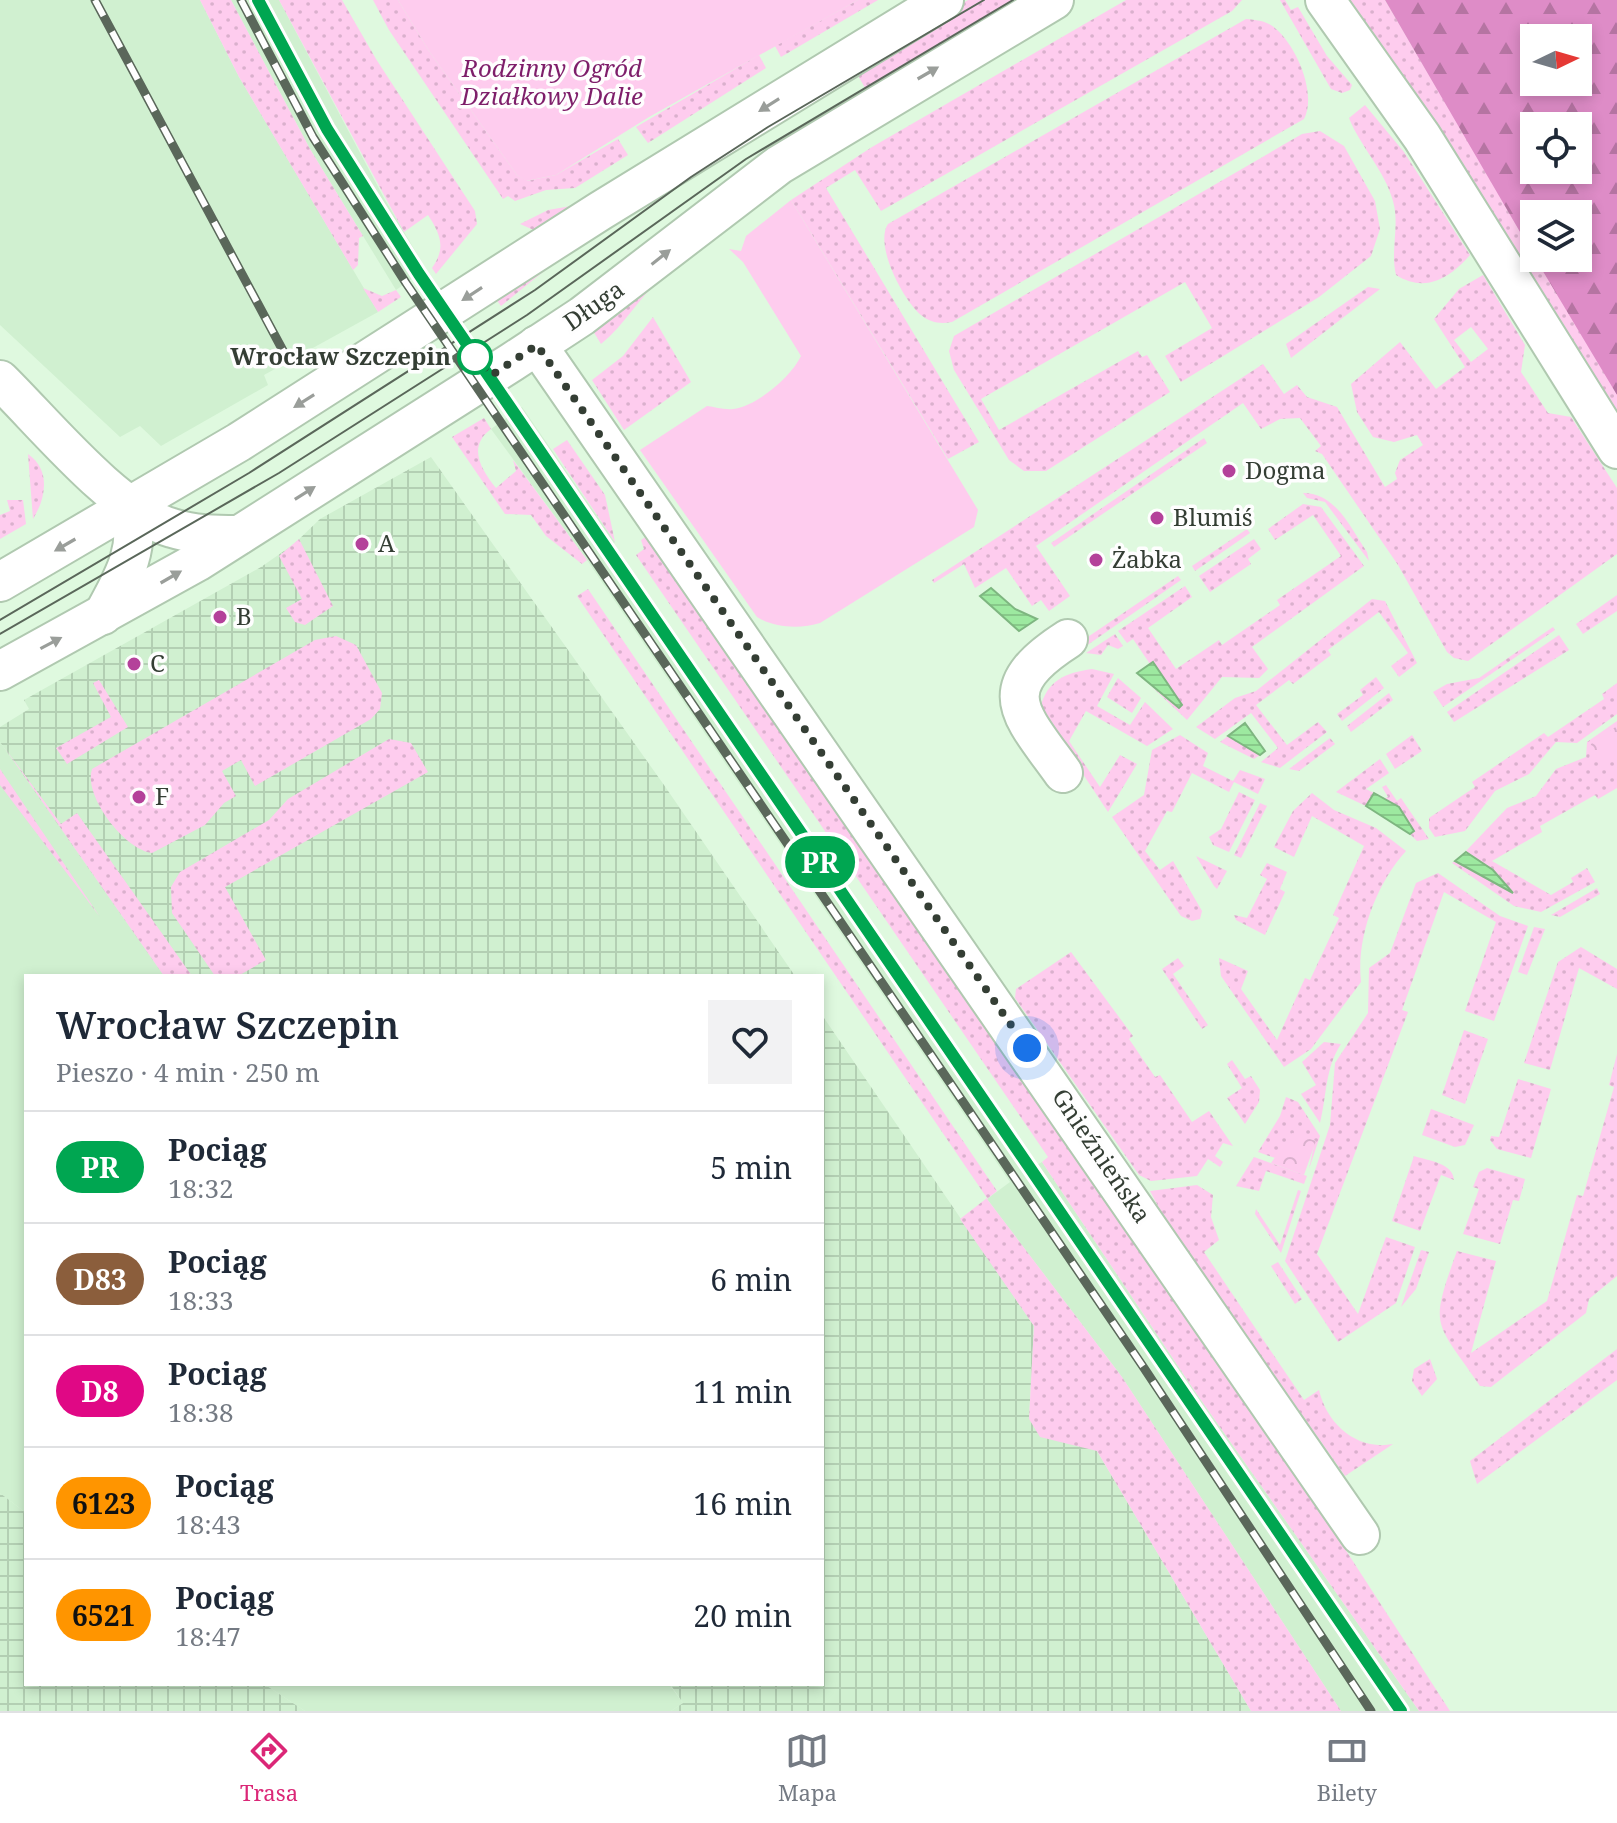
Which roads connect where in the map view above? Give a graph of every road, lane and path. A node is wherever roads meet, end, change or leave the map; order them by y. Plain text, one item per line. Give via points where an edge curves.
1 (944, 0) edge
2 (1054, 0) edge
3 (1325, 0) edge
4 (537, 345) junction
5 (0, 380) edge
6 (1617, 449) edge
7 (130, 507) junction
8 (239, 535) junction
9 (0, 582) edge
10 (103, 615) junction
11 (1068, 639) dead end
12 (0, 671) edge
13 (1063, 773) dead end
14 (1360, 1535) dead end

1 -> 7 street via 806,81
4 -> 2 street, Długa via 642,272 779,165
3 - 6 street via 1422,137
8 -> 4 street, Długa
4 - 14 street, Gnieźnieńska
5 - 7 street
7 - 8 street via 171,528
7 -> 9 street
7 - 10 street via 134,550
10 -> 8 street, Długa
12 -> 10 street, Długa
11 - 13 street via 1027,673 1018,697 1026,721

